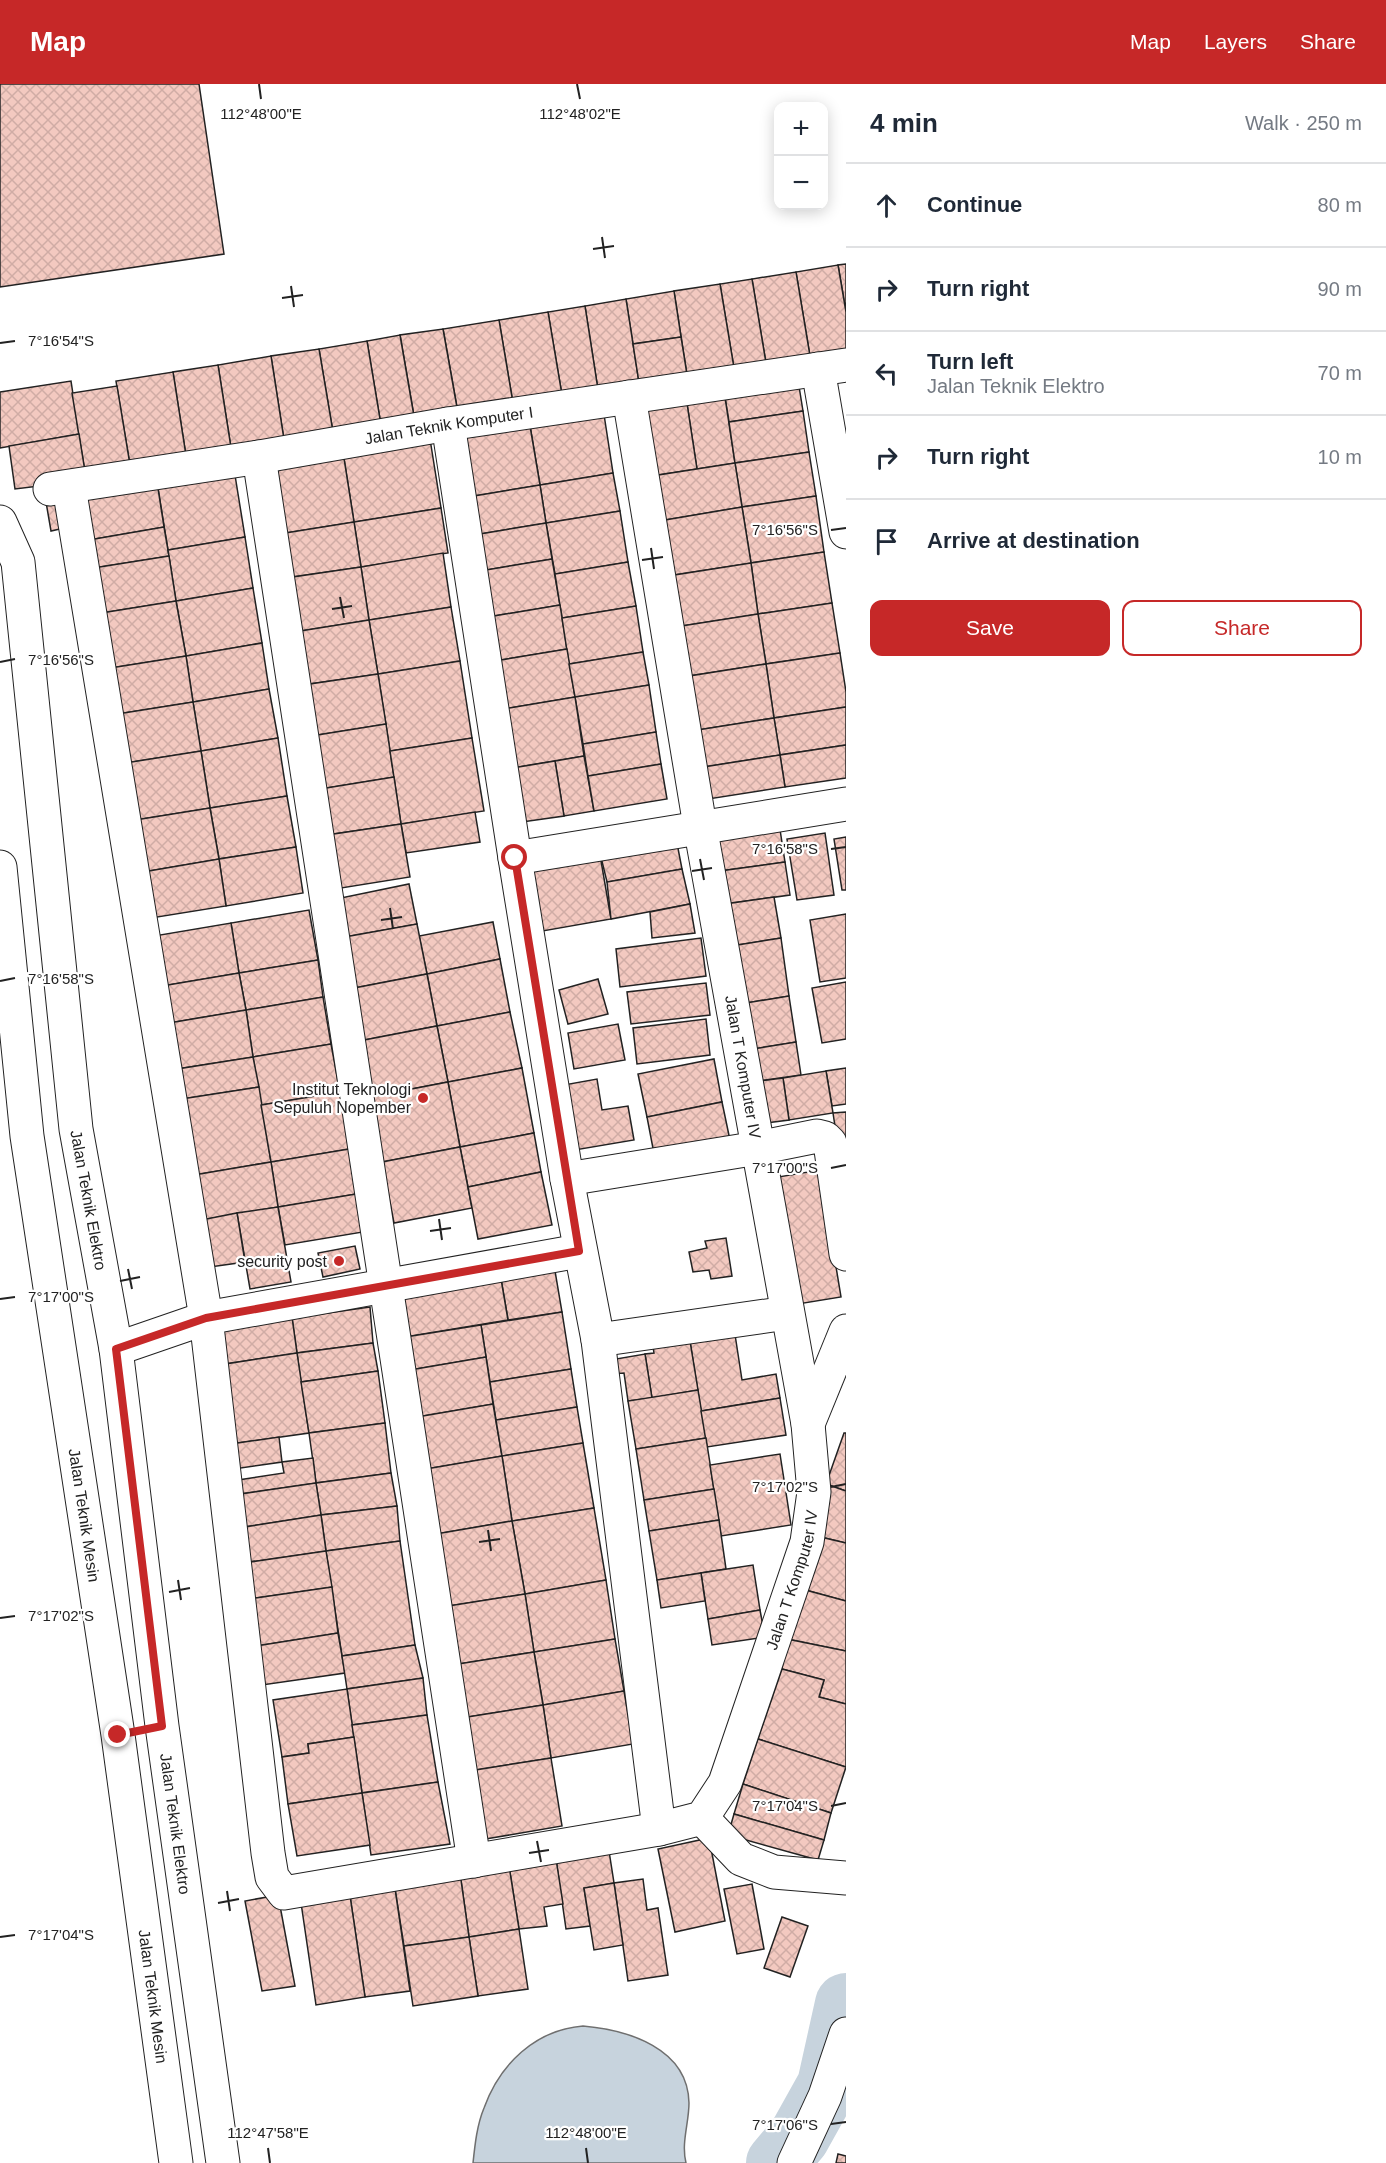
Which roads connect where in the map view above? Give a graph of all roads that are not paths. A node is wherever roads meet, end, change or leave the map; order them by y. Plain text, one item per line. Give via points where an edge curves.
1 (832, 367) edge
2 (629, 397) junction
3 (448, 424) junction
4 (259, 457) junction
5 (0, 522) edge
6 (846, 532) edge
7 (846, 804) edge
8 (700, 826) junction
9 (515, 858) junction
10 (0, 867) edge
11 (76, 1129) junction
12 (27, 1136) junction
13 (758, 1148) junction
14 (567, 1179) junction
15 (579, 1251) junction
16 (846, 1254) edge
17 (385, 1287) junction
18 (787, 1313) junction
19 (206, 1318) junction
20 (846, 1330) edge
21 (598, 1340) junction
22 (116, 1349) junction
23 (808, 1424) junction
24 (162, 1726) junction
25 (118, 1735) junction
26 (702, 1818) junction
27 (659, 1829) junction
28 (474, 1861) junction
29 (846, 1878) edge
30 (846, 2034) edge
31 (176, 2163) edge
32 (223, 2163) edge
33 (794, 2163) edge

1 - 2 street, Jalan Teknik Komputer I
1 - 6 street
2 - 3 street, Jalan Teknik Komputer I
2 - 8 street, Jalan T Komputer IV
3 - 4 street, Jalan Teknik Komputer I
3 - 9 street
4 - 17 street
4 - 19 street, Jalan Teknik Komputer I via 60,488
5 - 11 street, Jalan Teknik Elektro via 18,562
7 - 8 street
8 - 9 street
8 - 13 street, Jalan T Komputer IV
9 - 14 street
10 - 12 street, Jalan Teknik Mesin
11 - 12 street
11 - 22 street, Jalan Teknik Elektro
12 - 25 street, Jalan Teknik Mesin
13 - 14 street
13 - 16 street via 817,1136 830,1143
13 - 18 street, Jalan T Komputer IV
14 - 15 street
15 - 17 street
15 - 21 street
17 - 19 street
17 - 28 street
18 - 21 street
18 - 23 street, Jalan T Komputer IV
19 - 22 street
19 - 28 street via 273,1877 284,1893
20 - 23 street
21 - 27 street
22 - 24 street, Jalan Teknik Elektro
23 - 26 street, Jalan T Komputer IV via 814,1492 807,1542 725,1783
24 - 25 street
24 - 32 street, Jalan Teknik Elektro
25 - 31 street, Jalan Teknik Mesin
26 - 27 street
26 - 29 street via 741,1859 774,1872
27 - 28 street
30 - 33 street via 825,2096

